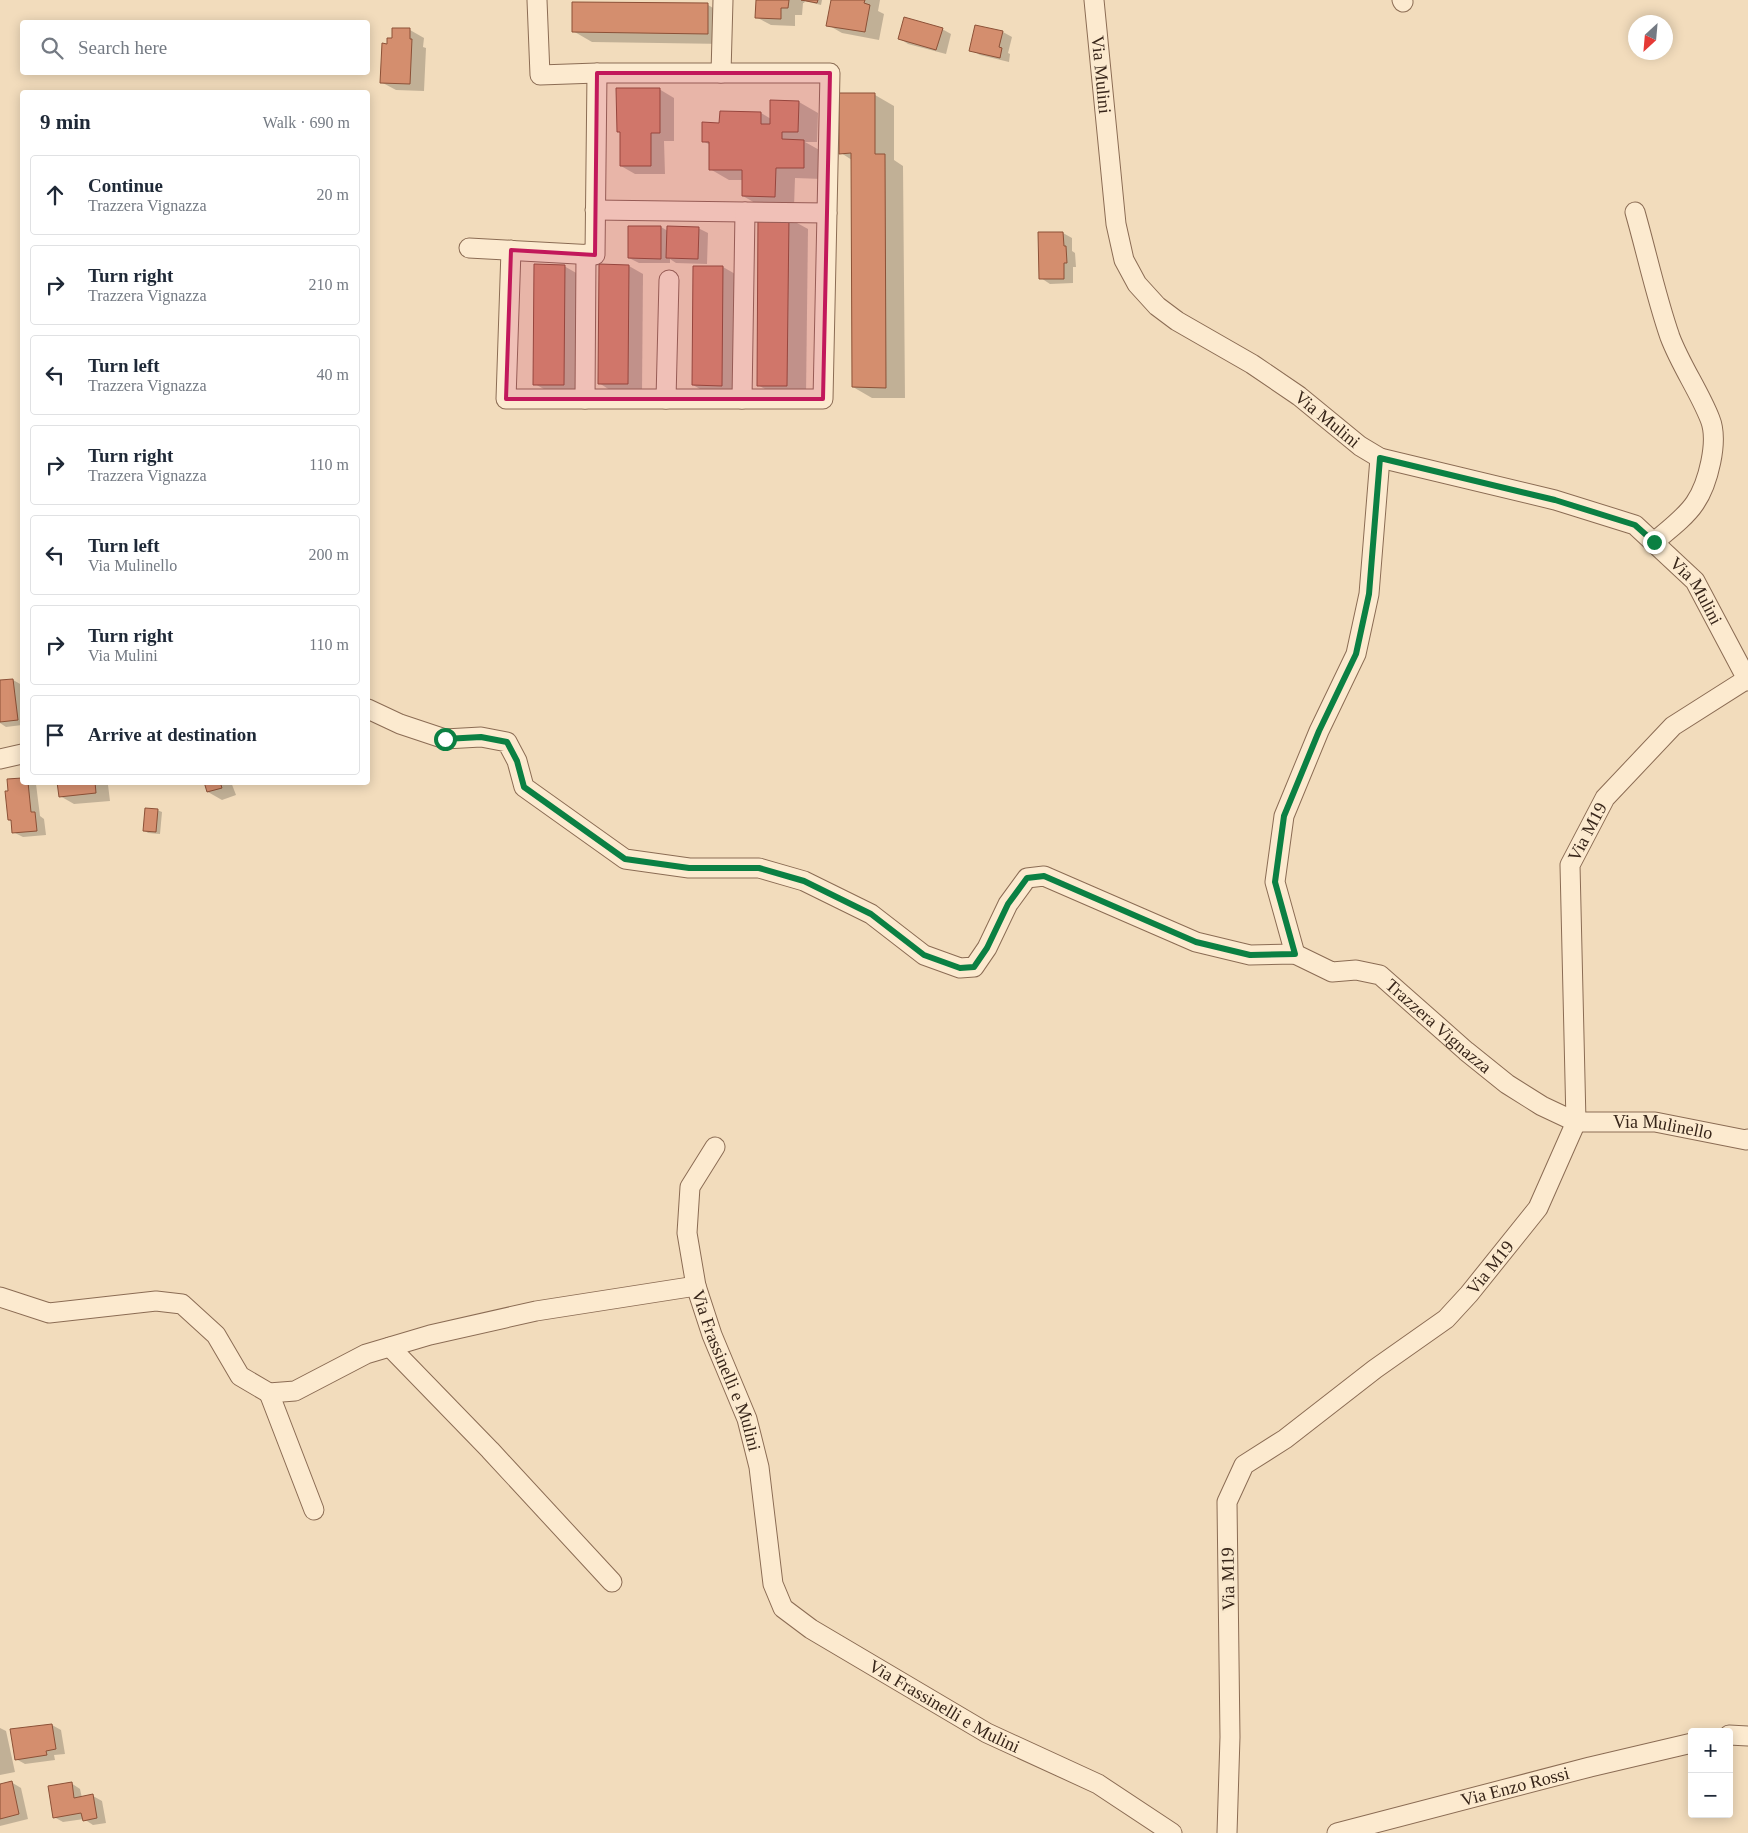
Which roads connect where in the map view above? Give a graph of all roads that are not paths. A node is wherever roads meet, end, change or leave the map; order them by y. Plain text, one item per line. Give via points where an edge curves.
1 (537, 0) edge
2 (723, 0) edge
3 (1094, 0) edge
4 (597, 73) junction
5 (721, 73) junction
6 (595, 210) junction
7 (745, 212) junction
8 (827, 212) junction
9 (1636, 212) dead end
10 (469, 248) dead end
11 (511, 250) junction
12 (586, 254) junction
13 (669, 280) dead end
14 (585, 399) junction
15 (666, 399) junction
16 (742, 399) junction
17 (1380, 458) junction
18 (1654, 542) junction
19 (1748, 680) edge
20 (370, 710) edge
21 (20, 754) edge
22 (0, 759) edge
23 (1295, 954) junction
24 (1576, 1122) junction
25 (1748, 1139) edge
26 (715, 1147) dead end
27 (696, 1286) junction
28 (0, 1297) edge
29 (390, 1347) junction
30 (269, 1393) junction
31 (314, 1510) dead end
32 (612, 1582) dead end
33 (1733, 1735) edge
34 (1748, 1736) edge
35 (1688, 1744) edge
36 (1172, 1833) edge
37 (1227, 1833) edge
38 (1337, 1833) edge

1 - 4 street via 540,75
2 - 5 street
3 - 17 street, Via Mulini via 1116,224 1124,260 1137,284 1157,306 1177,321 1252,364
4 - 5 street
4 - 6 street
5 - 8 street via 830,73
6 - 7 street
6 - 12 street via 595,254
7 - 8 street
7 - 16 street
8 - 16 street via 823,399
9 - 18 street via 1670,337 1711,421 1714,451 1708,475 1695,503
10 - 11 street
11 - 12 street
11 - 14 street via 506,399
12 - 14 street
13 - 15 street
14 - 15 street
15 - 16 street
17 - 18 street, Via Mulini via 1555,500 1635,525
17 - 23 street via 1369,594 1356,654 1319,731 1284,816 1275,882
18 - 19 street, Via Mulini via 1695,581
19 - 24 street, Via M19 via 1673,726 1605,798 1570,866
20 - 23 street, Trazzera Vignazza via 445,739 481,737 507,742 517,761 524,787 625,859 689,868 759,868 804,881 871,914 924,955 960,968 974,967 1008,904 1027,878 1044,876 1196,942 1250,955
21 - 22 street
23 - 24 street, Trazzera Vignazza via 1332,972 1356,970 1380,975 1507,1084
24 - 25 street, Via Mulinello via 1655,1122
24 - 37 street, Via M19 via 1538,1208 1446,1319 1244,1466 1227,1502 1230,1737
26 - 27 street via 690,1187 687,1233
27 - 29 street, Via Frassinelli e Mulini via 536,1311
27 - 36 street, Via Frassinelli e Mulini via 712,1335 747,1419 759,1467 773,1584 783,1608 811,1629 987,1733 1098,1784
28 - 30 street via 49,1312 156,1301 182,1304 216,1335 240,1376
29 - 30 street, Via Frassinelli e Mulini via 366,1354 295,1391
29 - 32 street
30 - 31 street
33 - 34 street
35 - 38 street, Via Enzo Rossi

